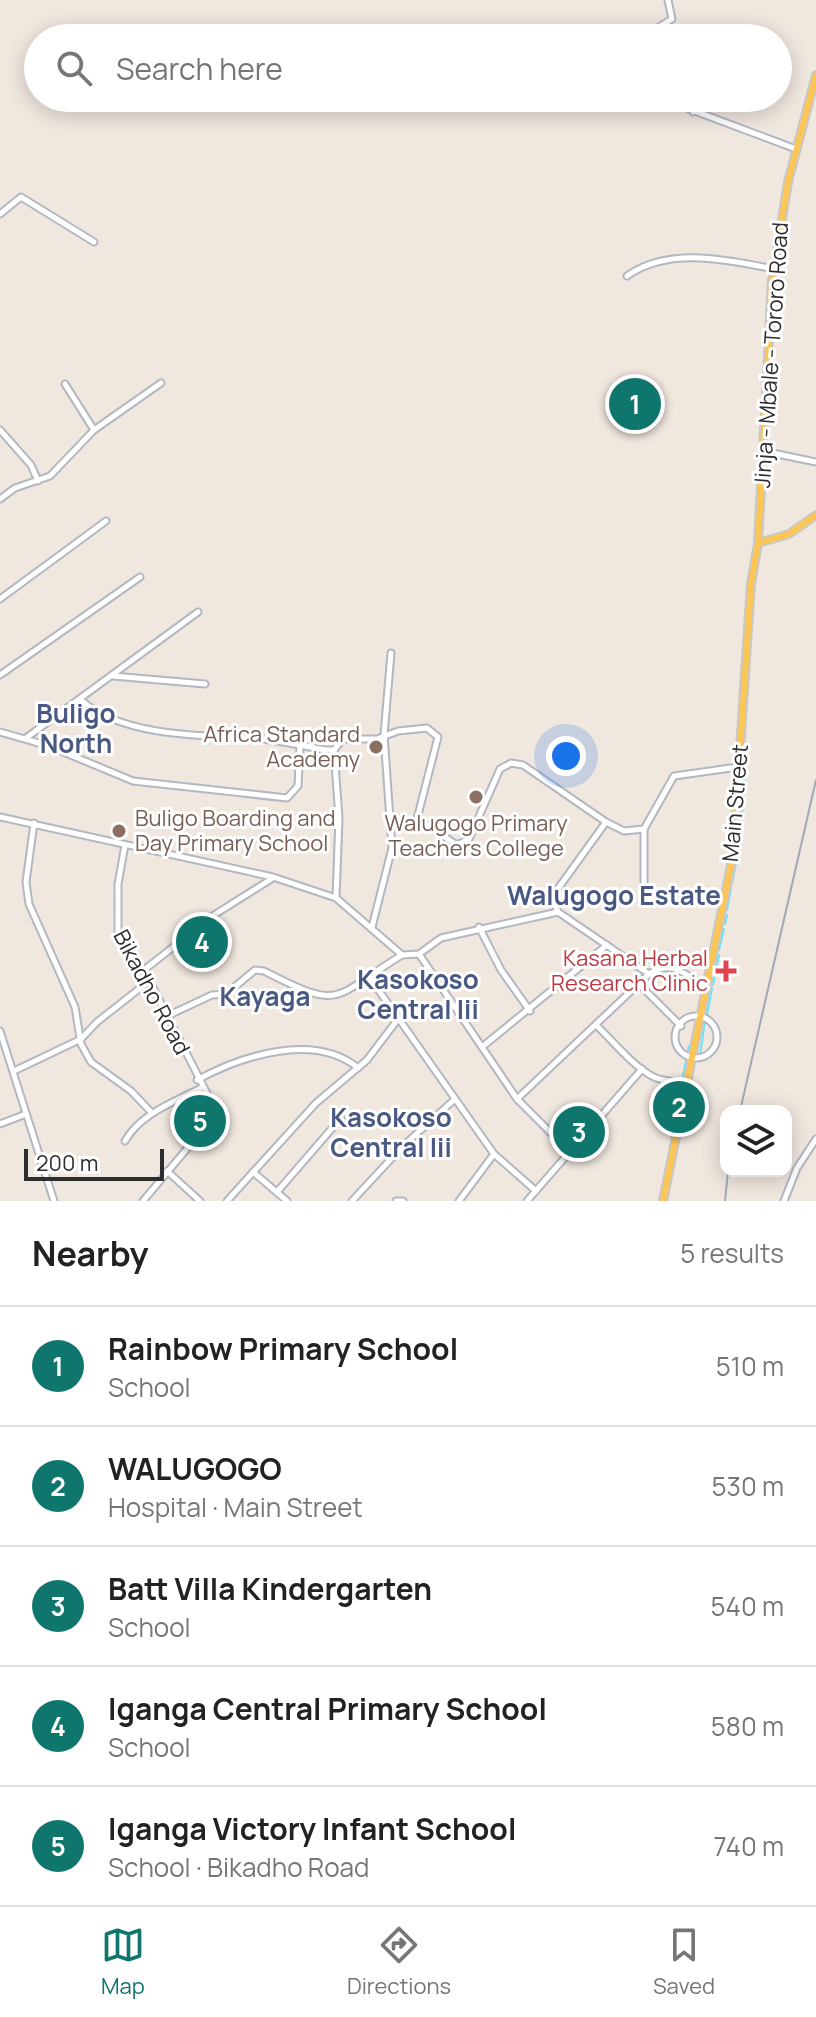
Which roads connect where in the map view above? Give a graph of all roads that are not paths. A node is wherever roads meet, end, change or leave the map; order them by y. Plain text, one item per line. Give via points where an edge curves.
1 (668, 0) edge
2 (664, 24) edge
3 (816, 75) edge
4 (693, 113) edge
5 (796, 149) junction
6 (0, 214) edge
7 (94, 242) dead end
8 (774, 269) junction
9 (627, 276) dead end
10 (161, 383) dead end
11 (65, 384) dead end
12 (0, 430) edge
13 (94, 430) junction
14 (763, 451) junction
15 (816, 462) edge
16 (38, 481) junction
17 (0, 499) edge
18 (816, 515) edge
19 (106, 521) dead end
20 (758, 543) junction
21 (140, 577) dead end
22 (0, 599) edge
23 (198, 612) dead end
24 (391, 653) dead end
25 (0, 675) edge
26 (112, 676) junction
27 (205, 684) dead end
28 (81, 700) junction
29 (0, 732) edge
30 (384, 735) junction
31 (25, 738) junction
32 (300, 745) junction
33 (334, 750) junction
34 (738, 767) junction
35 (0, 817) edge
36 (606, 822) junction
37 (34, 823) junction
38 (644, 829) junction
39 (125, 845) junction
40 (273, 877) junction
41 (336, 898) junction
42 (644, 901) dead end
43 (558, 912) junction
44 (372, 927) junction
45 (479, 927) junction
46 (607, 945) junction
47 (419, 954) junction
48 (402, 955) junction
49 (144, 970) junction
50 (649, 974) junction
51 (370, 978) junction
52 (148, 982) junction
53 (640, 985) junction
54 (707, 989) junction
55 (530, 1011) junction
56 (167, 1016) junction
57 (701, 1016) junction
58 (398, 1019) junction
59 (596, 1025) junction
60 (681, 1026) junction
61 (0, 1031) edge
62 (81, 1039) junction
63 (482, 1047) junction
64 (692, 1060) junction
65 (358, 1068) junction
66 (642, 1069) junction
67 (14, 1071) junction
68 (197, 1080) junction
69 (686, 1086) junction
70 (201, 1088) junction
71 (455, 1099) junction
72 (517, 1099) junction
73 (152, 1113) junction
74 (26, 1114) junction
75 (341, 1118) dead end
76 (0, 1124) edge
77 (816, 1139) edge
78 (125, 1141) dead end
79 (570, 1152) junction
80 (494, 1154) junction
81 (167, 1171) junction
82 (253, 1172) junction
83 (536, 1191) junction
84 (277, 1192) junction
85 (54, 1201) edge
86 (143, 1201) edge
87 (200, 1201) edge
88 (227, 1201) edge
89 (287, 1201) edge
90 (352, 1201) edge
91 (396, 1201) edge
92 (403, 1201) edge
93 (459, 1201) edge
94 (527, 1201) edge
95 (663, 1201) edge
96 (784, 1201) edge

1 - 2 street via 672,19
3 - 5 main road, Jinja - Mbale - Tororo Road
4 - 5 street
5 - 8 main road, Jinja - Mbale - Tororo Road
6 - 7 street via 21,197
8 - 9 street via 700,257 653,265
8 - 14 main road, Jinja - Mbale - Tororo Road
10 - 13 street
11 - 13 street
12 - 16 street
13 - 16 street via 66,463
14 - 15 street
14 - 20 main road, Jinja - Mbale - Tororo Road
16 - 17 street
18 - 20 main road via 789,534
19 - 22 street
20 - 34 main road, Main Street
21 - 25 street
23 - 26 street
24 - 30 street
26 - 27 street
26 - 28 street
28 - 31 street
28 - 32 street via 101,714 167,732
29 - 31 street
30 - 33 street via 343,739
30 - 36 street via 417,728 438,737 417,819 457,845 469,839 500,769 511,763 523,765
30 - 44 street via 392,848
31 - 32 street via 133,781 287,798 298,786
32 - 33 street
33 - 41 street via 339,818
34 - 38 street via 674,776
34 - 54 main road, Main Street via 733,855
35 - 37 street
36 - 38 street via 632,832
36 - 43 street via 557,890
37 - 39 street
37 - 62 street via 26,882 29,904 75,1007
38 - 42 street
39 - 40 street
39 - 49 street, Bikadho Road via 115,926 122,944
40 - 41 street
40 - 49 street
41 - 44 street
43 - 45 street
43 - 46 street
44 - 48 street
45 - 47 street via 441,938
45 - 55 street
46 - 50 street
46 - 55 street
47 - 48 street
47 - 63 street
48 - 51 street
49 - 52 street, Bikadho Road
50 - 53 street
50 - 54 street via 671,966
51 - 56 street via 325,998 255,970 226,994
51 - 58 street
52 - 56 street, Bikadho Road
52 - 62 street
53 - 59 street
53 - 60 street
54 - 57 main road, Main Street
55 - 63 street
56 - 68 street, Bikadho Road
57 - 60 street via 689,1017
57 - 64 main road, Main Street
57 - 64 street via 711,1023 716,1039 707,1055
58 - 65 street
58 - 71 street
59 - 66 street
59 - 72 street
60 - 64 street via 678,1045
61 - 67 street
62 - 67 street
62 - 73 street via 91,1062
63 - 72 street
64 - 69 main road, Main Street
65 - 68 street via 338,1055 272,1051 235,1060
65 - 82 street via 323,1096
66 - 69 street via 664,1082 676,1080
66 - 79 street
67 - 74 street
68 - 70 street, Bikadho Road
69 - 95 main road, Main Street
70 - 73 street
70 - 81 street, Bikadho Road via 216,1108 215,1119
71 - 80 street
71 - 90 street
72 - 79 street
73 - 78 street
74 - 76 street
74 - 85 street
75 - 84 street
77 - 96 street
79 - 83 street
80 - 83 street
80 - 93 street
81 - 86 street, Bikadho Road
81 - 87 street
82 - 84 street
82 - 88 street
83 - 94 street
84 - 89 street
91 - 92 street

